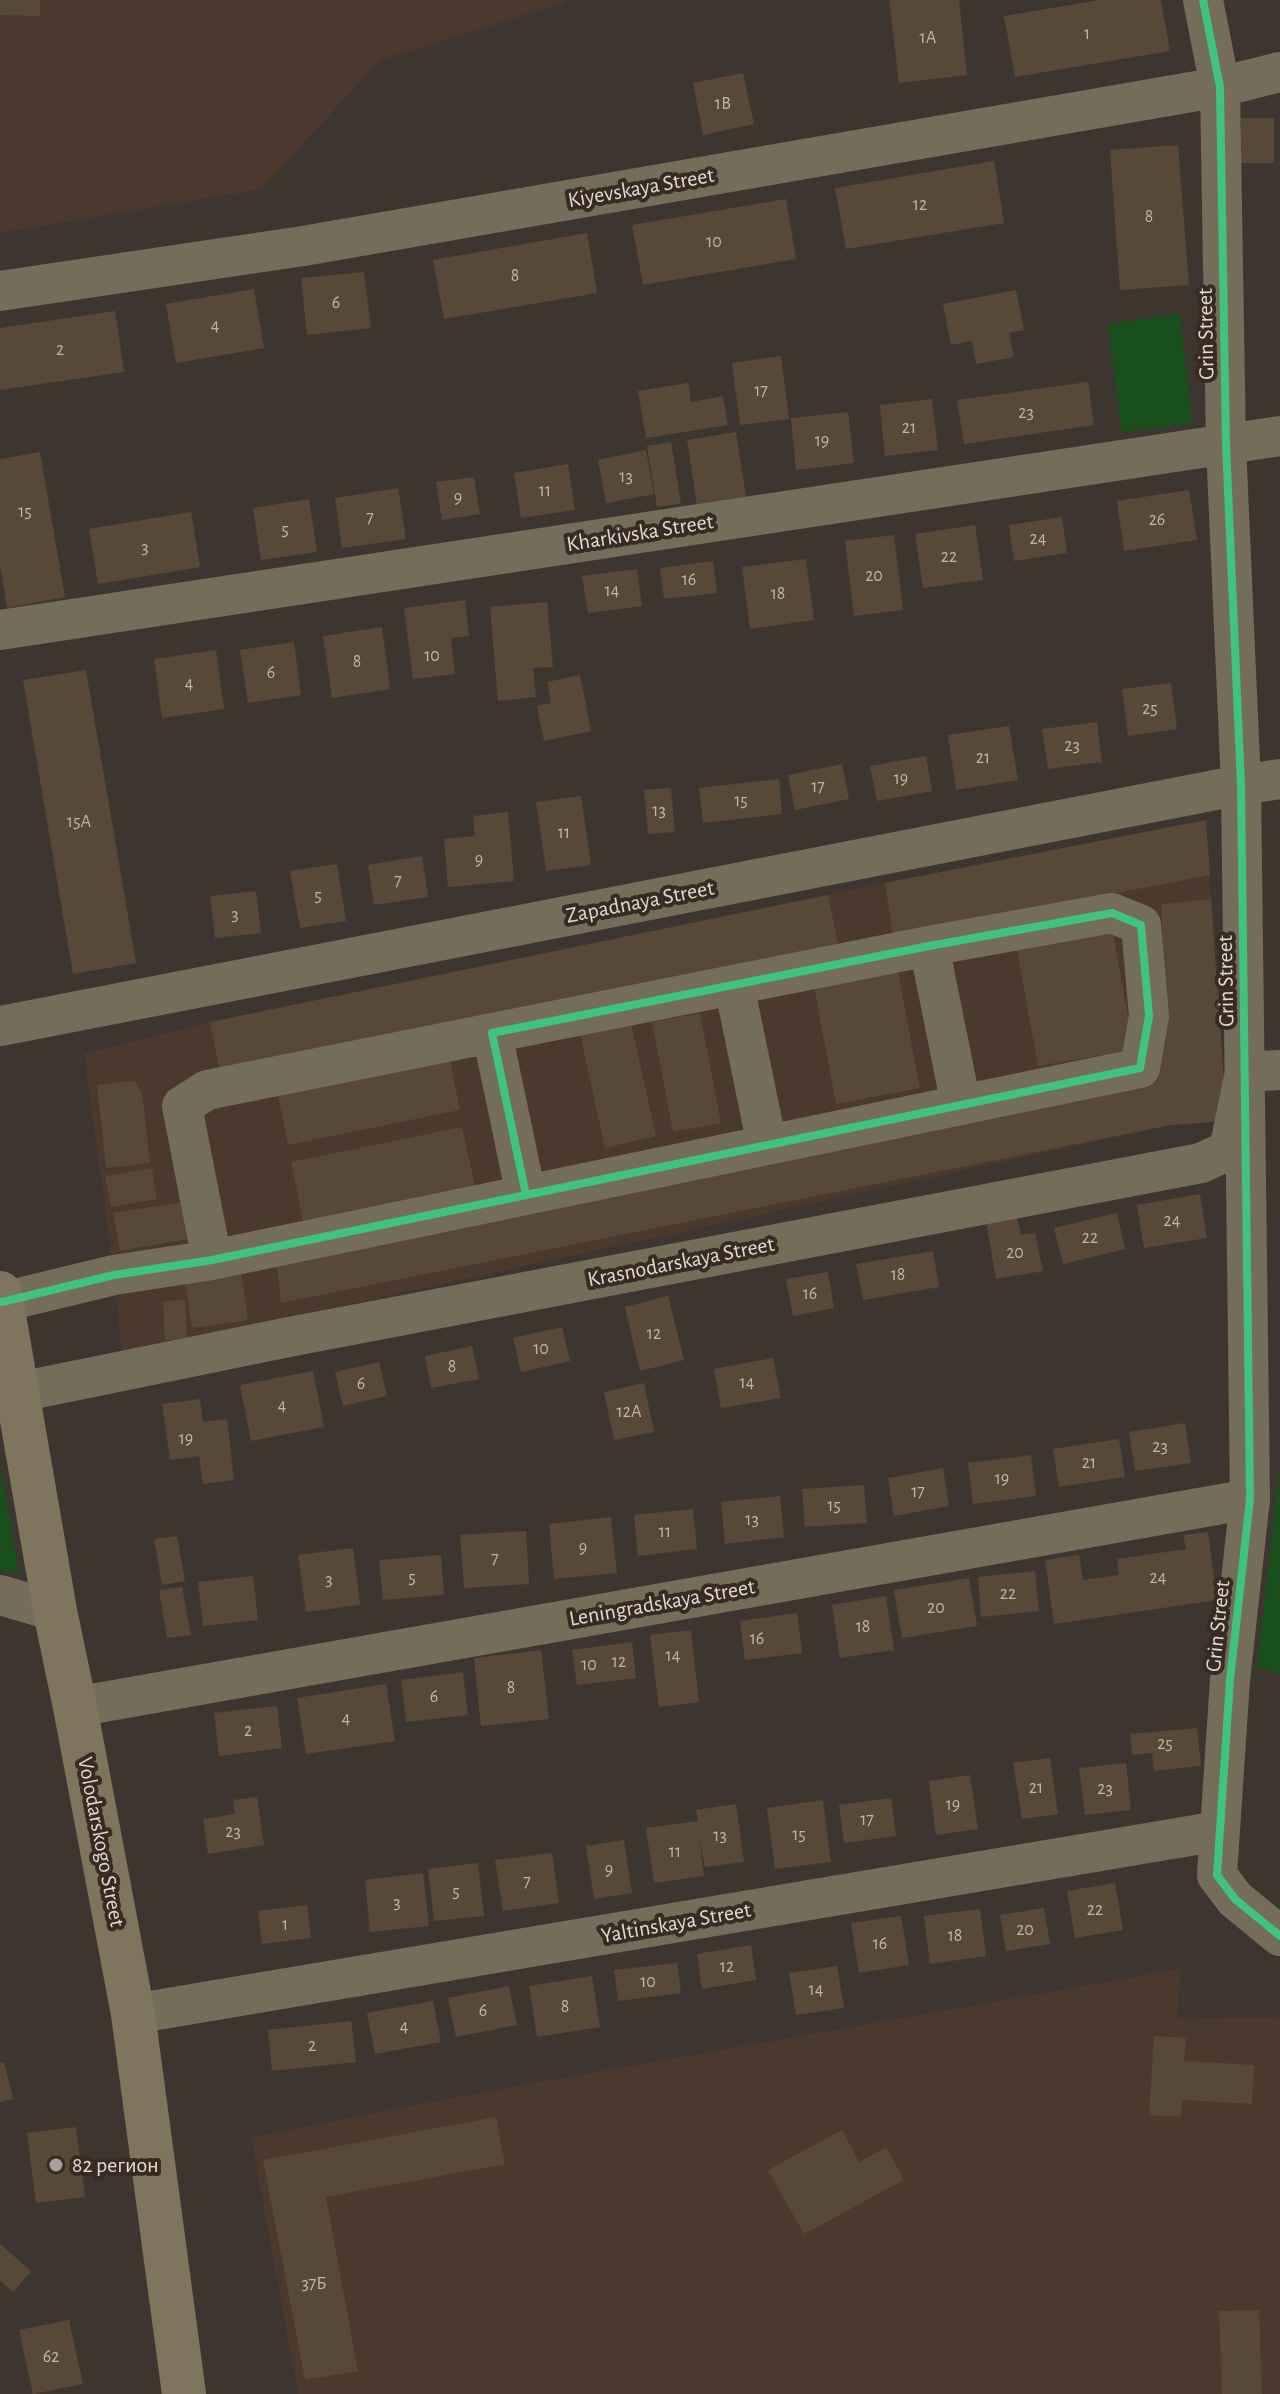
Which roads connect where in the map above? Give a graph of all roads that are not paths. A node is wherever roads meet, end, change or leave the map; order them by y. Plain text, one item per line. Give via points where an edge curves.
1 (1203, 0) edge
2 (1280, 72) edge
3 (1220, 87) junction
4 (0, 291) edge
5 (1280, 436) edge
6 (1226, 445) junction
7 (0, 630) edge
8 (1280, 779) edge
9 (1241, 785) junction
10 (929, 946) junction
11 (734, 985) junction
12 (0, 1026) edge
13 (492, 1033) junction
14 (1263, 1071) edge
15 (961, 1105) junction
16 (767, 1145) junction
17 (526, 1195) junction
18 (212, 1260) junction
19 (1, 1298) edge
20 (9, 1394) edge
21 (1250, 1499) junction
22 (0, 1595) edge
23 (55, 1611) junction
24 (75, 1707) junction
25 (1219, 1831) junction
26 (1280, 1936) edge
27 (133, 2014) junction
28 (184, 2394) edge

1 - 3 street, Grin Street
2 - 3 street, Kiyevskaya Street
3 - 4 street, Kiyevskaya Street via 303,246
3 - 6 street, Grin Street
5 - 6 street, Kharkivska Street
6 - 7 street, Kharkivska Street
6 - 9 street, Grin Street
8 - 9 street, Zapadnaya Street
9 - 12 street, Zapadnaya Street
9 - 14 street, Grin Street
10 - 11 street
10 - 15 street
10 - 15 street via 1112,913 1141,925 1149,1016 1140,1068
11 - 13 street
11 - 16 street
13 - 17 street
13 - 18 street via 207,1090 182,1106
14 - 20 street, Krasnodarskaya Street via 1229,1150 1201,1163
14 - 21 street, Grin Street
15 - 16 street
16 - 17 street
17 - 18 street
18 - 19 street
19 - 20 main road, Volodarskogo Street
20 - 23 main road, Volodarskogo Street
21 - 24 street, Leningradskaya Street
21 - 25 street, Grin Street
22 - 23 street
23 - 24 main road, Volodarskogo Street
24 - 27 main road, Volodarskogo Street
25 - 26 street, Grin Street via 1217,1875 1235,1899
25 - 27 street, Yaltinskaya Street
27 - 28 main road, Volodarskogo Street

